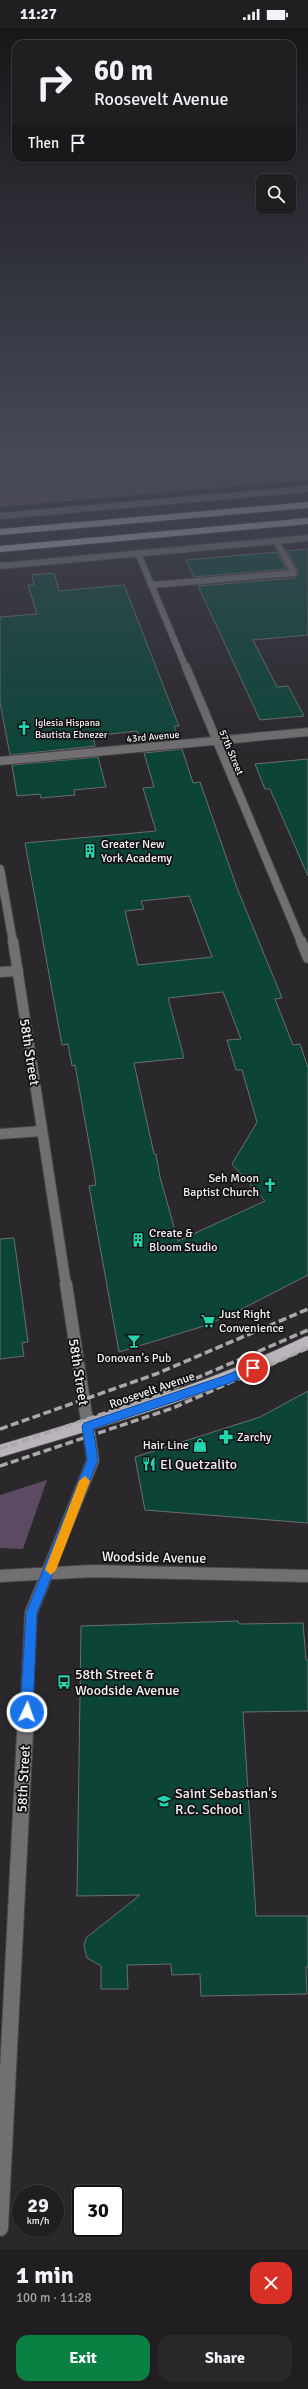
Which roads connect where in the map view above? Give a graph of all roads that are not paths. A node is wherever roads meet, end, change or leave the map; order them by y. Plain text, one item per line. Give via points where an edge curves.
1 (154, 552) edge
2 (282, 552) edge
3 (138, 553) junction
4 (0, 566) edge
5 (151, 585) junction
6 (308, 732) edge
7 (216, 740) junction
8 (0, 761) edge
9 (0, 869) edge
10 (308, 958) edge
11 (18, 971) junction
12 (0, 972) edge
13 (42, 1132) junction
14 (0, 1134) edge
15 (308, 1342) edge
16 (88, 1426) junction
17 (0, 1451) edge
18 (49, 1573) junction
19 (0, 1576) edge
20 (308, 1576) edge
21 (0, 2228) edge

1 - 3 street
2 - 5 street via 294,573
3 - 4 street
3 - 5 street, 57th Street
5 - 7 street, 57th Street
6 - 7 street, 43rd Avenue
7 - 8 street, 43rd Avenue
7 - 10 street, 57th Street
9 - 11 street, 58th Street
11 - 12 street
11 - 13 street, 58th Street
13 - 14 street
13 - 16 street, 58th Street
15 - 16 main road, Roosevelt Avenue via 227,1380
16 - 17 main road, Roosevelt Avenue
16 - 18 street, 58th Street via 93,1460
18 - 19 street, Woodside Avenue
18 - 20 street, Woodside Avenue via 93,1571
18 - 21 street, 58th Street via 32,1613

